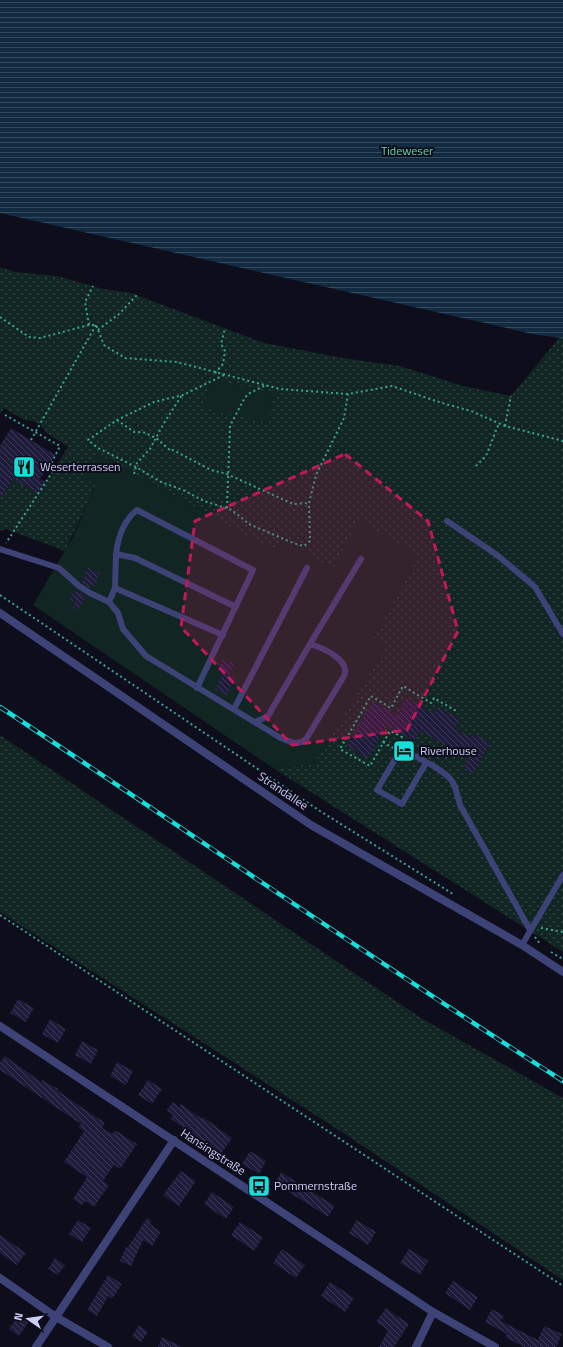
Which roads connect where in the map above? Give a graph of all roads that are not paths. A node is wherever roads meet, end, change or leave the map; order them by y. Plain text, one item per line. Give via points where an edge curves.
1 (447, 521) dead end
2 (1, 549) edge
3 (116, 554) junction
4 (361, 559) dead end
5 (307, 568) dead end
6 (115, 588) junction
7 (109, 602) junction
8 (236, 607) junction
9 (0, 613) edge
10 (563, 634) edge
11 (223, 635) junction
12 (310, 644) junction
13 (198, 688) junction
14 (234, 709) junction
15 (255, 722) junction
16 (426, 763) junction
17 (563, 875) edge
18 (531, 928) junction
19 (522, 945) junction
20 (563, 972) edge
21 (0, 1026) edge
22 (174, 1140) junction
23 (0, 1278) edge
24 (433, 1312) junction
25 (56, 1317) junction
26 (36, 1347) edge
27 (108, 1347) edge
28 (416, 1347) edge
29 (495, 1347) edge

1 - 10 lane via 497,555 535,587
2 - 7 lane via 59,568 79,586
3 - 6 lane
3 - 8 lane via 135,558
3 - 8 lane via 118,538 128,517 137,510 253,570
4 - 12 lane
5 - 14 lane
6 - 7 lane
6 - 11 lane
7 - 13 lane via 118,613 123,629 146,656
8 - 11 lane
9 - 19 street, Strandallee via 311,825
11 - 13 lane
12 - 15 lane via 268,716
12 - 15 lane via 340,660 346,669 306,739 296,744
13 - 14 lane
14 - 15 lane
16 - 16 lane via 402,804 377,790 401,749
16 - 18 lane via 453,782 460,805
17 - 18 lane
18 - 19 lane
19 - 20 street, Strandallee
21 - 22 street, Hansingstraße
22 - 24 street, Hansingstraße
22 - 25 street
23 - 25 street
24 - 28 street
24 - 29 street, Hansingstraße
25 - 26 street
25 - 27 street

